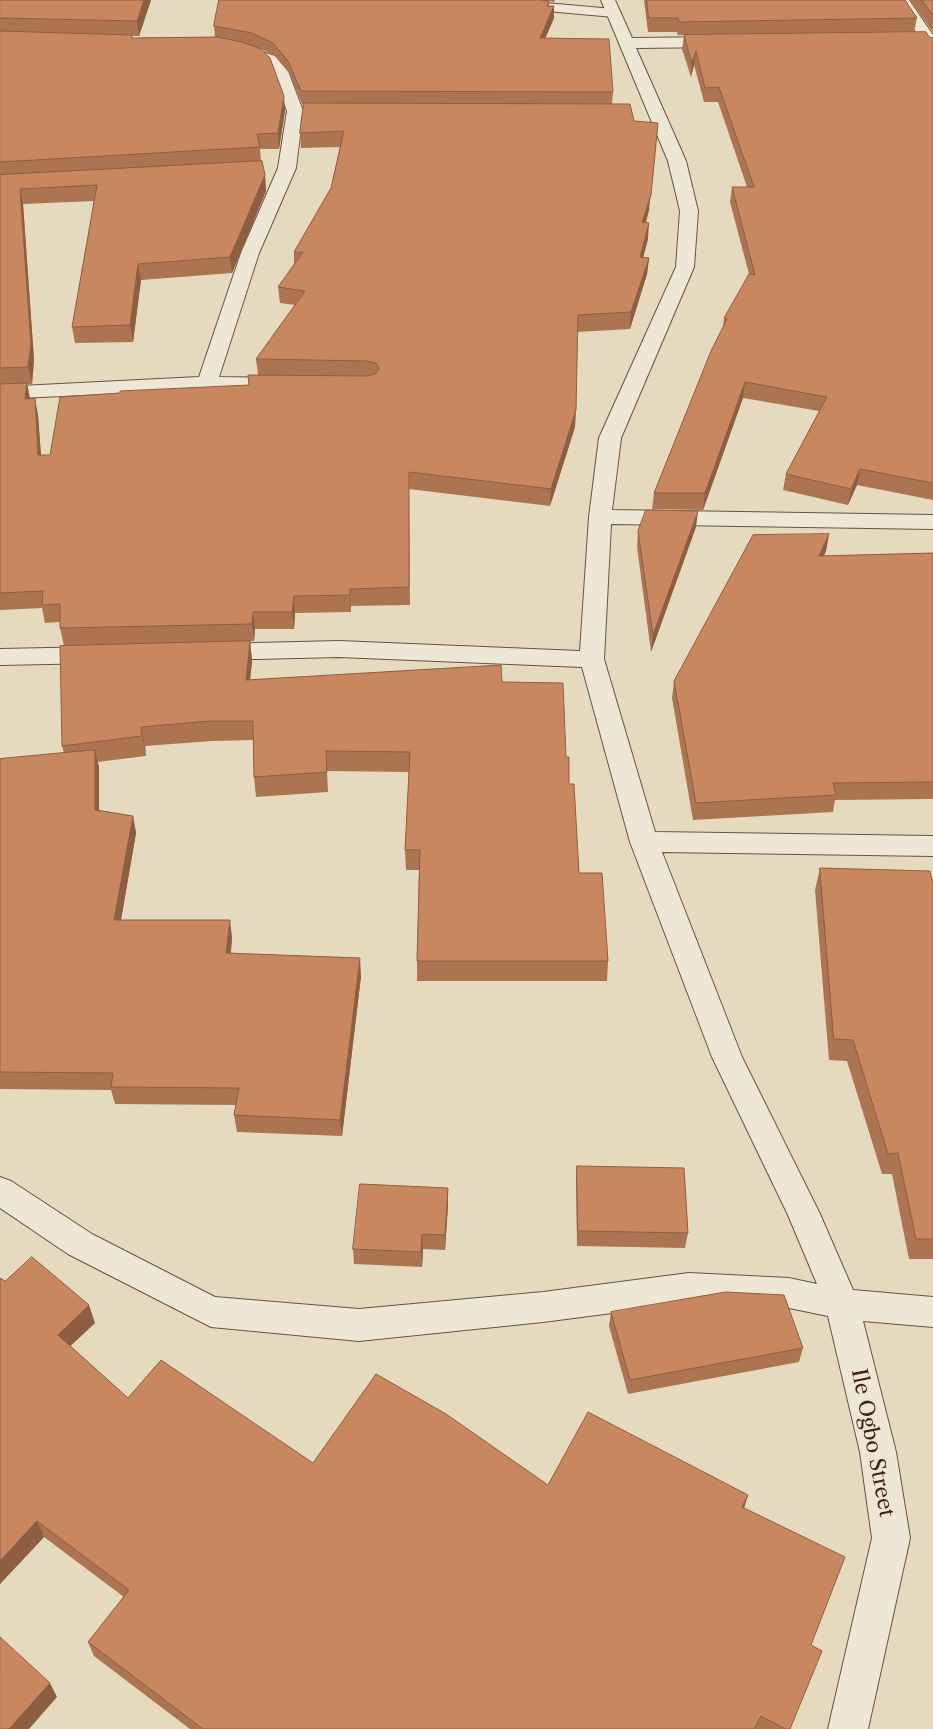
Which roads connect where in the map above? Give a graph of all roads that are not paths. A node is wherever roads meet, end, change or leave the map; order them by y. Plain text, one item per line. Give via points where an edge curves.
1 (468, 0) edge
2 (902, 0) edge
3 (611, 7) edge
4 (908, 39) edge
5 (732, 42) edge
6 (930, 42) edge
7 (625, 43) junction
8 (219, 45) edge
9 (295, 111) junction
10 (315, 112) edge
11 (287, 168) junction
12 (267, 169) dead end
13 (207, 383) junction
14 (301, 384) edge
15 (0, 393) edge
16 (600, 517) junction
17 (933, 522) edge
18 (192, 653) edge
19 (124, 654) edge
20 (0, 657) edge
21 (592, 659) junction
22 (644, 842) junction
23 (933, 846) edge
24 (0, 1191) edge
25 (842, 1304) junction
26 (933, 1312) edge
27 (848, 1729) edge

1 - 3 lane
2 - 6 street
3 - 7 street, Ile Ogbo Street
4 - 6 street
5 - 7 street
7 - 16 street, Ile Ogbo Street via 645,112 677,161 689,211 685,267 610,438
8 - 9 street via 269,59 280,71
9 - 10 street
9 - 11 street
11 - 12 street
11 - 13 street via 250,253
13 - 14 street
13 - 15 street
16 - 17 street
16 - 21 street, Ile Ogbo Street
18 - 21 street via 339,649
19 - 20 street
21 - 22 street, Ile Ogbo Street
22 - 23 street
22 - 25 street, Ile Ogbo Street via 727,1056 804,1214
24 - 25 street via 80,1244 211,1312 359,1325 543,1308 690,1288 789,1293
25 - 26 street
25 - 27 street, Ile Ogbo Street via 878,1452 891,1538

